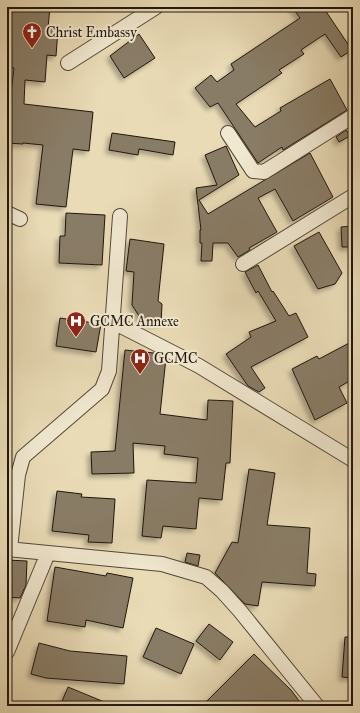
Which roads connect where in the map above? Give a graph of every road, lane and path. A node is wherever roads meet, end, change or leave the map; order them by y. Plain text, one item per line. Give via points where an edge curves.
1 (156, 7) edge
2 (68, 63) dead end
3 (353, 116) edge
4 (228, 133) dead end
5 (353, 196) edge
6 (7, 213) edge
7 (120, 216) dead end
8 (20, 219) dead end
9 (243, 264) dead end
10 (113, 322) junction
11 (353, 460) edge
12 (8, 549) edge
13 (48, 554) junction
14 (7, 652) edge
15 (317, 706) edge

1 - 2 street
3 - 4 street via 264,172 253,171
5 - 9 street
6 - 8 street
7 - 10 street
10 - 11 street via 199,366
10 - 12 street via 109,371 102,389 23,457 18,475
12 - 13 street
13 - 14 street
13 - 15 street via 162,564 206,577 240,611

